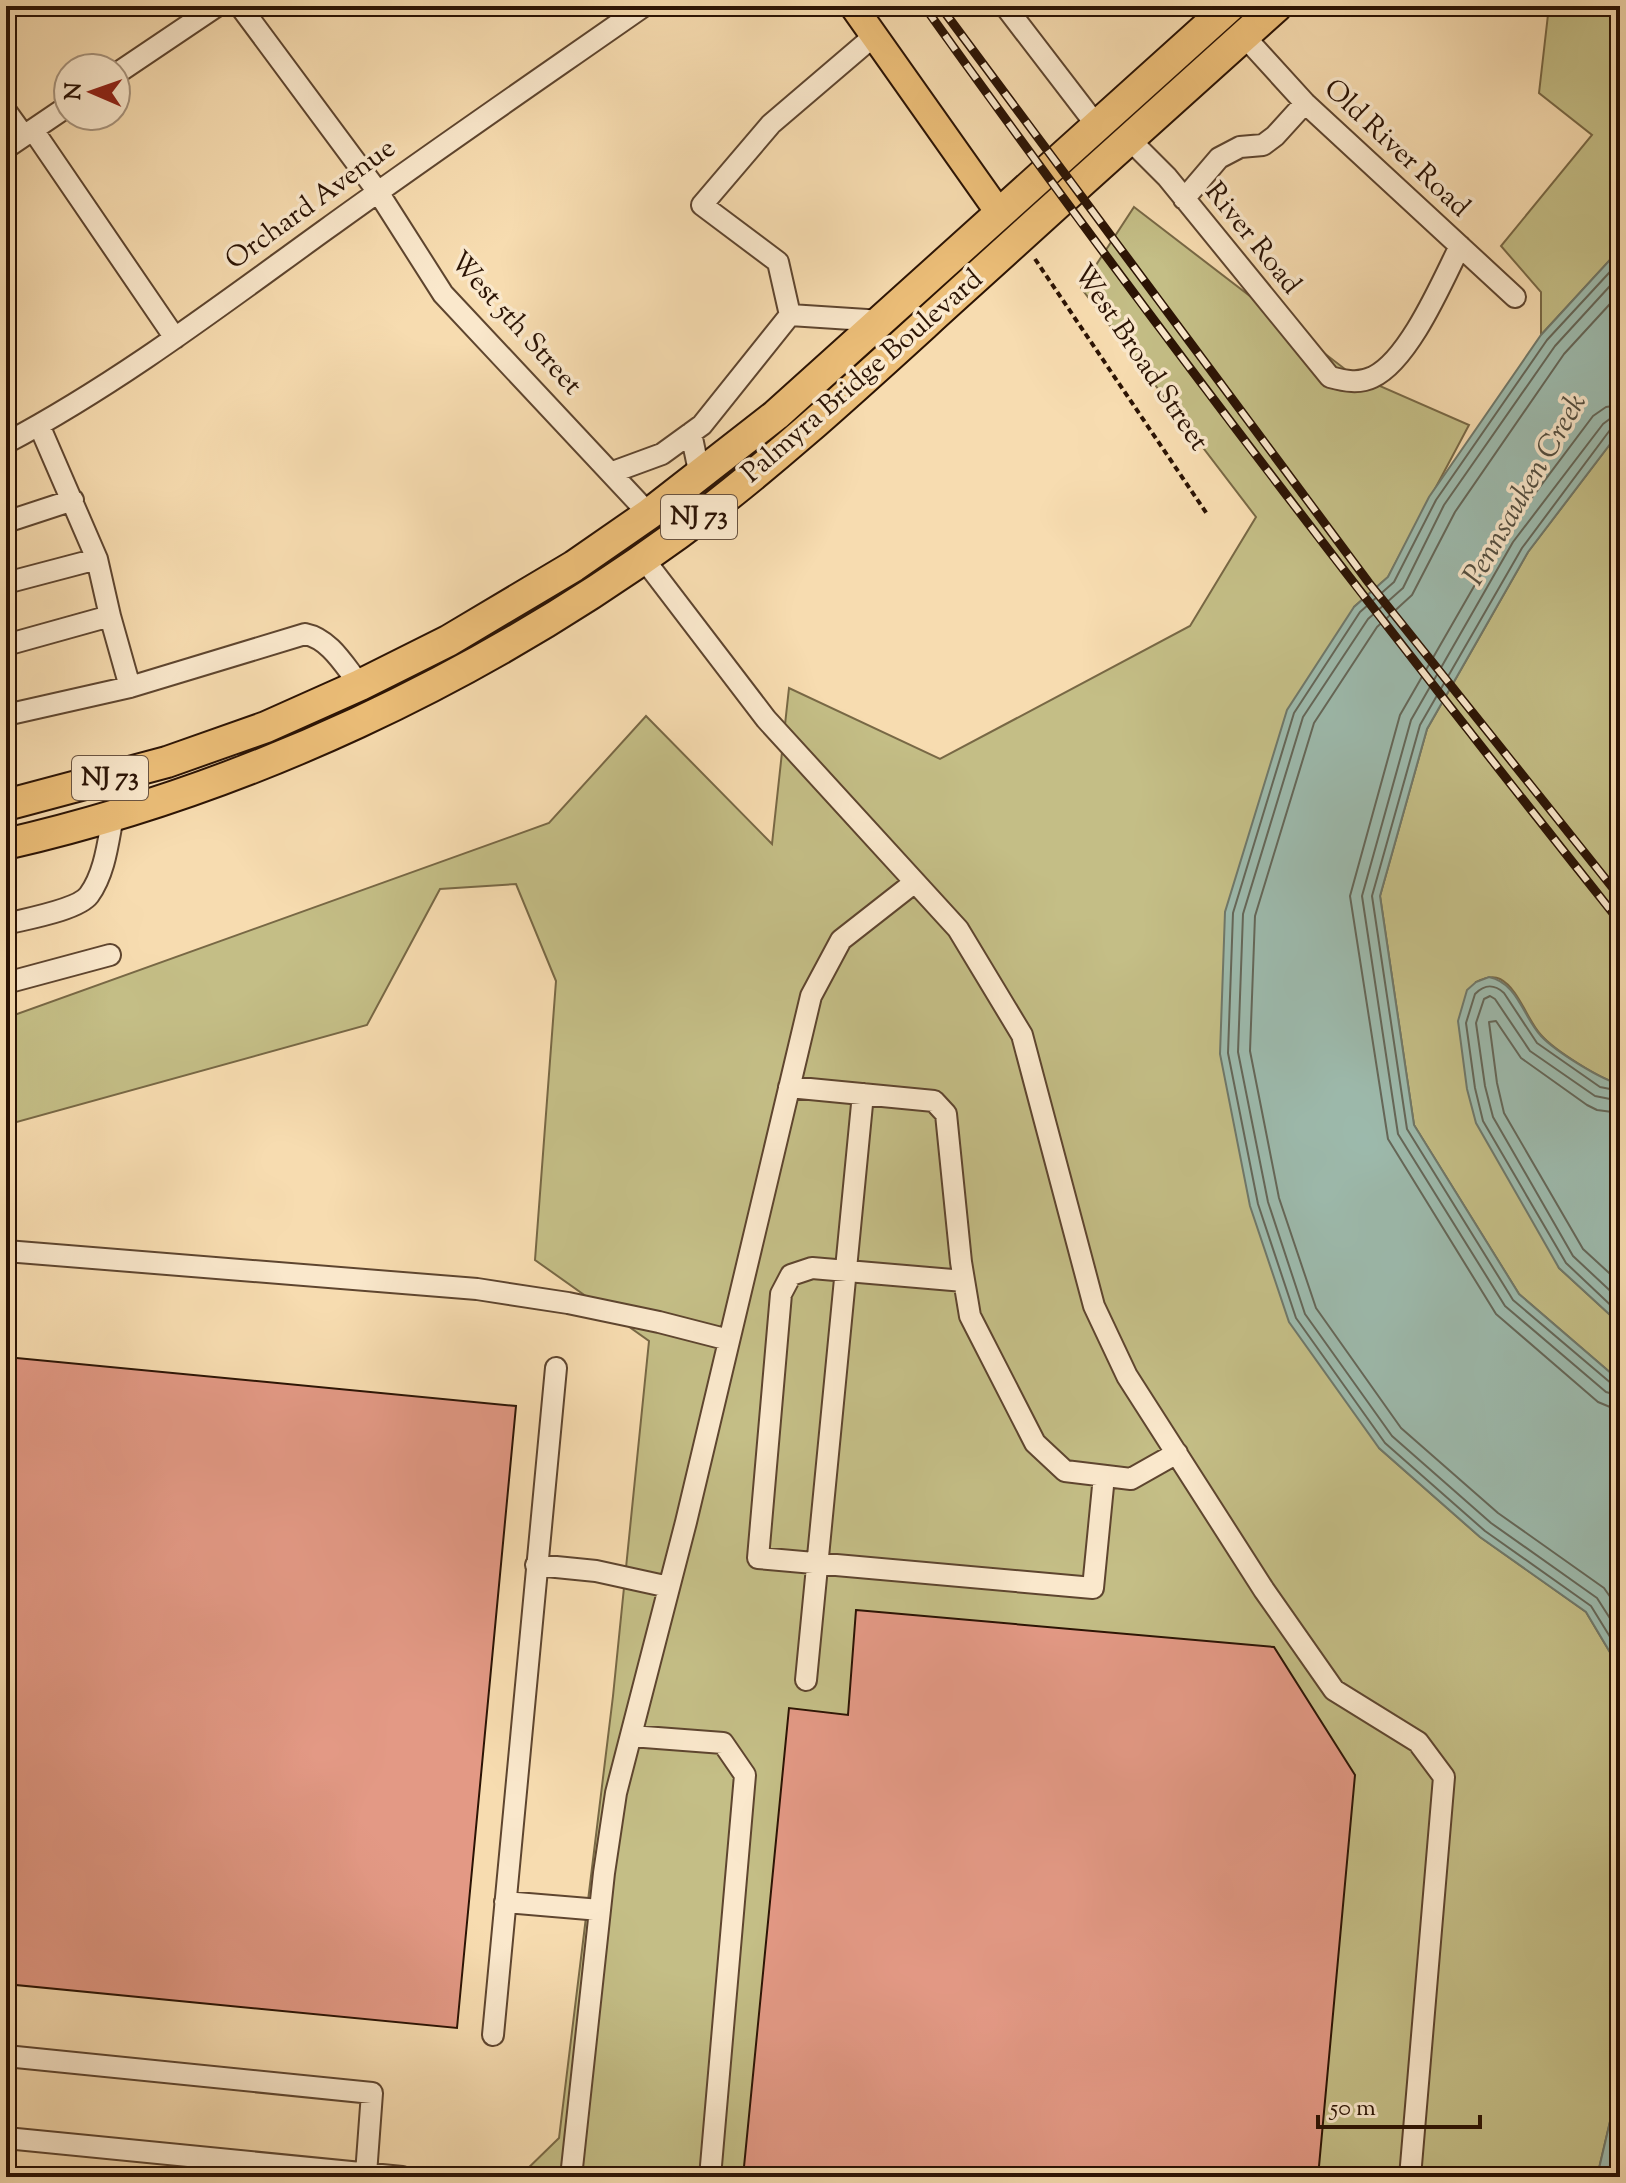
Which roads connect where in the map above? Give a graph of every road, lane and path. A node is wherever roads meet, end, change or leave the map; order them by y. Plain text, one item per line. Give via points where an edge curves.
1 (217, 6) edge
2 (240, 6) edge
3 (644, 6) edge
4 (853, 6) edge
5 (1005, 6) edge
6 (1277, 6) edge
7 (1227, 7) edge
8 (874, 36) junction
9 (1244, 36) junction
10 (132, 63) edge
11 (1305, 103) junction
12 (6, 111) edge
13 (52, 117) edge
14 (1097, 126) junction
15 (28, 133) junction
16 (1128, 138) junction
17 (6, 148) edge
18 (378, 192) junction
19 (1184, 199) junction
20 (1000, 214) junction
21 (1020, 237) junction
22 (1460, 246) junction
23 (1515, 297) dead end
24 (790, 315) junction
25 (882, 321) junction
26 (175, 338) junction
27 (39, 425) junction
28 (691, 433) junction
29 (6, 443) edge
30 (613, 472) junction
31 (700, 476) junction
32 (73, 500) junction
33 (649, 514) junction
34 (1207, 514) dead end
35 (6, 522) edge
36 (643, 558) junction
37 (97, 559) junction
38 (6, 583) edge
39 (110, 616) junction
40 (6, 645) edge
41 (360, 685) junction
42 (130, 687) junction
43 (6, 715) edge
44 (6, 805) edge
45 (113, 816) junction
46 (6, 844) edge
47 (915, 882) junction
48 (6, 924) edge
49 (110, 955) dead end
50 (6, 983) edge
51 (789, 1087) junction
52 (863, 1094) junction
53 (6, 1251) edge
54 (846, 1271) junction
55 (964, 1281) junction
56 (729, 1340) junction
57 (556, 1368) dead end
58 (1177, 1453) junction
59 (1104, 1476) junction
60 (536, 1565) junction
61 (818, 1565) junction
62 (669, 1587) junction
63 (806, 1680) dead end
64 (631, 1736) junction
65 (505, 1902) junction
66 (600, 1910) junction
67 (493, 2035) dead end
68 (6, 2056) edge
69 (6, 2138) edge
70 (366, 2174) junction
71 (402, 2177) edge
72 (571, 2177) edge
73 (710, 2177) edge
74 (1410, 2177) edge

1 - 10 street
2 - 18 street, West 5th Street
3 - 18 street, Orchard Avenue
4 - 8 main road
5 - 14 street
6 - 9 highway, Palmyra Bridge Boulevard / NJ 73
7 - 14 highway, Palmyra Bridge Boulevard / NJ 73
8 - 20 main road
8 - 24 street via 771,124 702,205 778,262
9 - 11 street, Old River Road
9 - 16 highway, Palmyra Bridge Boulevard / NJ 73
11 - 19 street via 1263,145 1240,147 1219,158
11 - 22 street, Old River Road
12 - 15 street
13 - 15 street
14 - 20 highway, Palmyra Bridge Boulevard / NJ 73
15 - 17 street
15 - 26 street
16 - 19 street, River Road
16 - 21 highway, Palmyra Bridge Boulevard / NJ 73
18 - 26 street, Orchard Avenue
18 - 30 street, West 5th Street via 443,294
19 - 22 street, River Road via 1330,377 1358,382 1390,366 1419,327
20 - 25 highway, Palmyra Bridge Boulevard / NJ 73
21 - 34 path, West Broad Street
21 - 36 highway, Palmyra Bridge Boulevard / NJ 73 via 785,448
22 - 23 street, Old River Road
24 - 25 street
24 - 28 street
25 - 31 highway, Palmyra Bridge Boulevard / NJ 73
26 - 27 street, Orchard Avenue
27 - 29 street, Orchard Avenue
27 - 32 street
28 - 30 street via 662,454
28 - 31 street
30 - 33 street, West 5th Street
31 - 33 highway, Palmyra Bridge Boulevard / NJ 73
32 - 35 street
32 - 37 street
33 - 41 highway, Palmyra Bridge Boulevard / NJ 73 via 488,619
36 - 45 highway, Palmyra Bridge Boulevard / NJ 73 via 539,626 426,689 309,743
36 - 47 street via 766,719
37 - 38 street
37 - 39 street
39 - 40 street
39 - 42 street
41 - 42 street via 328,646 305,634
41 - 44 highway, Palmyra Bridge Boulevard / NJ 73 via 213,747
42 - 43 street
45 - 46 highway, Palmyra Bridge Boulevard / NJ 73
45 - 48 street via 105,859 88,897
47 - 51 street via 841,940 811,996
47 - 58 street via 958,929 1022,1035 1094,1306 1127,1376
49 - 50 street
51 - 52 street
51 - 56 street
52 - 54 street
52 - 55 street via 934,1101 946,1114
53 - 56 street via 477,1289 568,1303
54 - 55 street
54 - 61 street
54 - 61 street via 812,1268 791,1275 781,1294 758,1558
55 - 59 street via 970,1316 1035,1443 1065,1471
56 - 62 street
57 - 60 street
58 - 59 street via 1131,1479
58 - 74 street via 1334,1690 1418,1742 1444,1777
59 - 61 street via 1093,1588
60 - 62 street
60 - 65 street
61 - 63 street
62 - 64 street
64 - 66 street via 616,1793
64 - 73 street via 723,1743 745,1775
65 - 66 street
65 - 67 street
66 - 72 street
68 - 70 street via 372,2093
69 - 70 street
70 - 71 street

